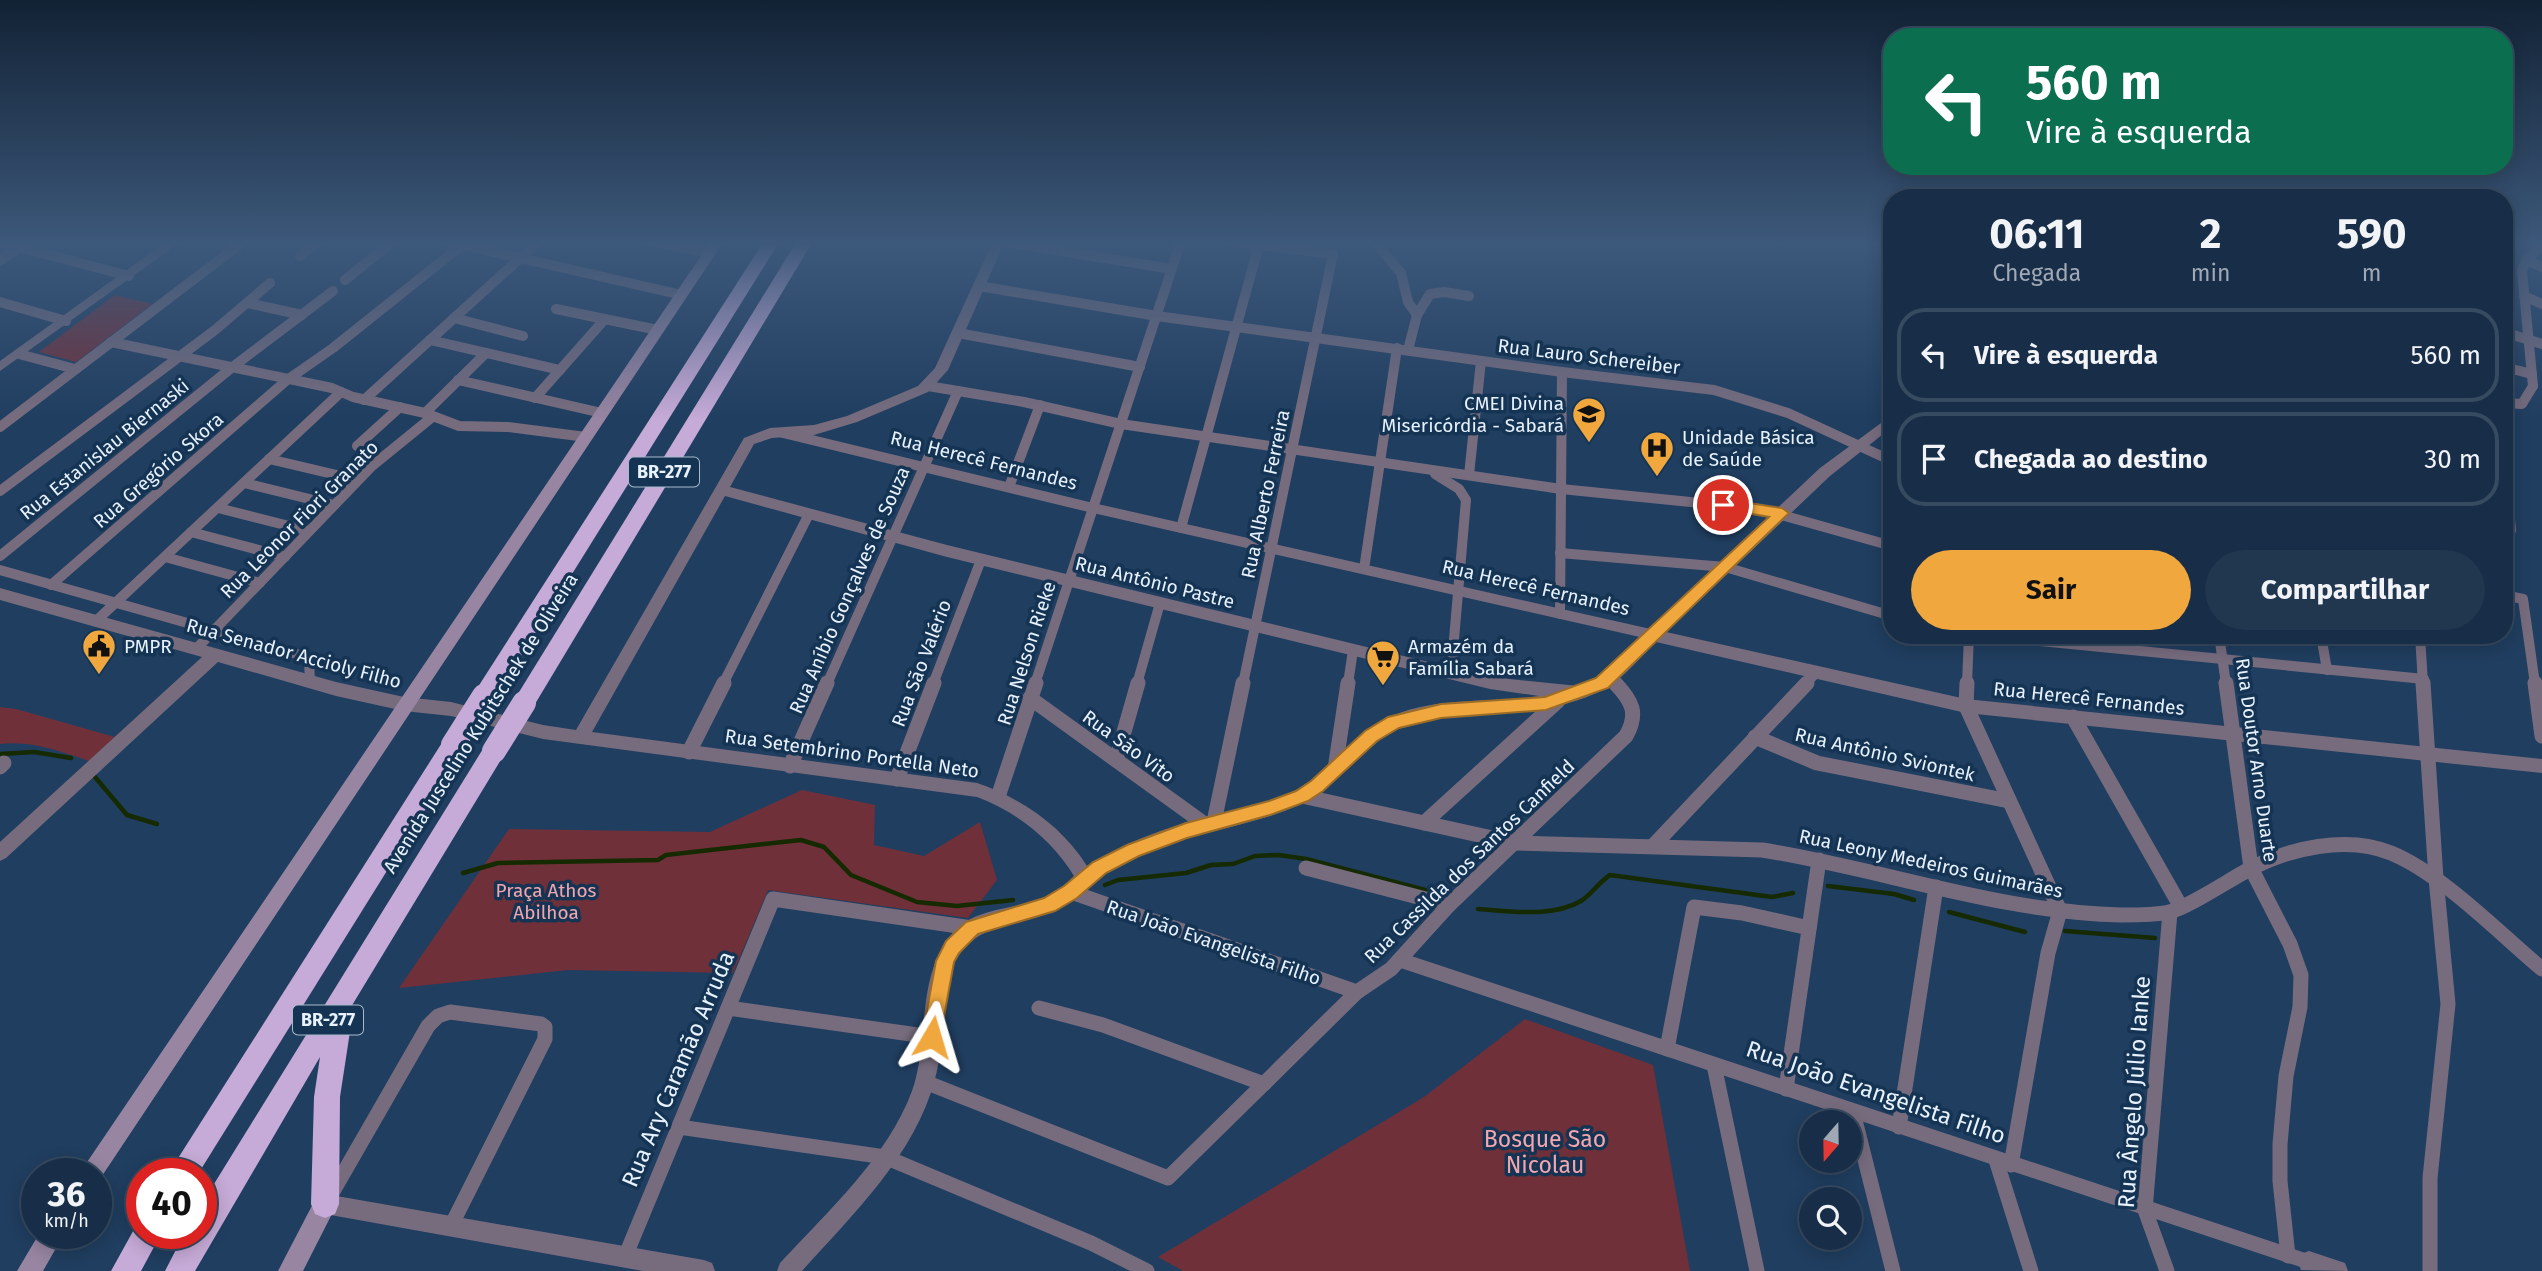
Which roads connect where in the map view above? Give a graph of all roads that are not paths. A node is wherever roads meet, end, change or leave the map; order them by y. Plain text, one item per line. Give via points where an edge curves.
1 (95, 300) edge
2 (165, 300) edge
3 (251, 300) edge
4 (320, 300) edge
5 (392, 300) edge
6 (474, 300) edge
7 (678, 300) edge
8 (735, 300) edge
9 (769, 300) edge
10 (973, 300) edge
11 (1064, 300) edge
12 (1162, 300) edge
13 (1244, 300) edge
14 (1324, 300) edge
15 (1407, 300) edge
16 (1426, 300) edge
17 (2524, 300) edge
18 (0, 302) edge
19 (248, 303) junction
20 (556, 309) dead end
21 (302, 315) junction
22 (1417, 315) junction
23 (1157, 316) junction
24 (454, 318) junction
25 (605, 319) junction
26 (66, 321) junction
27 (1237, 326) junction
28 (658, 330) junction
29 (958, 334) junction
30 (2513, 334) edge
31 (523, 336) dead end
32 (1316, 337) junction
33 (2528, 338) junction
34 (430, 340) junction
35 (111, 342) junction
36 (2542, 345) edge
37 (1402, 349) junction
38 (486, 353) junction
39 (19, 354) junction
40 (176, 357) junction
41 (1481, 360) junction
42 (0, 367) edge
43 (1140, 367) junction
44 (75, 369) junction
45 (230, 369) junction
46 (559, 370) junction
47 (1562, 372) junction
48 (2513, 372) edge
49 (288, 380) junction
50 (458, 380) junction
51 (2536, 383) edge
52 (928, 386) junction
53 (958, 391) junction
54 (341, 392) junction
55 (535, 398) junction
56 (364, 400) junction
57 (2513, 404) edge
58 (1040, 405) junction
59 (400, 407) junction
60 (602, 414) junction
61 (428, 415) junction
62 (1121, 424) junction
63 (0, 427) edge
64 (1883, 428) edge
65 (779, 432) junction
66 (1206, 436) junction
67 (586, 437) junction
68 (357, 446) dead end
69 (1861, 446) junction
70 (1293, 449) junction
71 (1883, 457) edge
72 (269, 459) junction
73 (1380, 462) junction
74 (924, 467) junction
75 (1426, 469) junction
76 (1469, 475) junction
77 (358, 480) junction
78 (244, 483) junction
79 (1009, 487) junction
80 (1561, 489) junction
81 (720, 490) junction
82 (0, 491) edge
83 (334, 505) junction
84 (218, 508) junction
85 (1093, 508) junction
86 (1782, 513) junction
87 (809, 514) junction
88 (1181, 528) junction
89 (309, 531) junction
90 (191, 532) junction
91 (892, 537) junction
92 (1883, 542) edge
93 (1272, 549) junction
94 (1560, 553) junction
95 (0, 556) edge
96 (165, 557) junction
97 (285, 557) junction
98 (981, 560) junction
99 (1726, 567) junction
100 (1364, 569) junction
101 (0, 570) edge
102 (1069, 581) junction
103 (260, 583) junction
104 (51, 584) junction
105 (1460, 592) junction
106 (0, 594) edge
107 (2513, 597) edge
108 (116, 603) junction
109 (1160, 603) junction
110 (1883, 613) edge
111 (1560, 614) junction
112 (96, 621) junction
113 (1255, 626) junction
114 (213, 631) junction
115 (1654, 635) junction
116 (1969, 644) edge
117 (2069, 644) edge
118 (2119, 644) edge
119 (2220, 644) edge
120 (2323, 644) edge
121 (2421, 644) edge
122 (195, 649) junction
123 (2119, 649) junction
124 (1353, 650) junction
125 (215, 655) junction
126 (2222, 659) junction
127 (2327, 670) junction
128 (1816, 673) junction
129 (1451, 674) junction
130 (1610, 677) junction
131 (2424, 679) junction
132 (310, 682) junction
133 (2539, 688) edge
134 (1585, 691) junction
135 (1030, 698) junction
136 (1558, 701) junction
137 (404, 704) junction
138 (1966, 706) junction
139 (2073, 717) junction
140 (2542, 730) edge
141 (2232, 734) junction
142 (1755, 737) junction
143 (580, 738) junction
144 (689, 752) junction
145 (2429, 754) junction
146 (1116, 760) junction
147 (790, 766) junction
148 (2542, 766) edge
149 (1335, 769) junction
150 (897, 779) junction
151 (1302, 796) junction
152 (998, 797) junction
153 (2009, 801) junction
154 (1424, 823) junction
155 (1210, 824) junction
156 (1515, 843) junction
157 (1654, 845) junction
158 (0, 853) edge
159 (1819, 860) junction
160 (1306, 868) dead end
161 (2251, 868) junction
162 (1085, 878) junction
163 (2436, 878) junction
164 (1936, 887) junction
165 (1071, 892) junction
166 (1449, 905) junction
167 (2175, 910) junction
168 (2060, 911) junction
169 (972, 928) junction
170 (1809, 928) junction
171 (1400, 960) junction
172 (2542, 969) edge
173 (1357, 992) junction
174 (344, 994) junction
175 (728, 1008) junction
176 (1039, 1008) dead end
177 (932, 1037) junction
178 (1667, 1049) junction
179 (1714, 1065) junction
180 (925, 1082) junction
181 (1264, 1084) junction
182 (1786, 1089) junction
183 (1847, 1110) edge
184 (1862, 1115) edge
185 (679, 1127) junction
186 (1899, 1127) junction
187 (1862, 1148) edge
188 (885, 1157) junction
189 (101, 1158) edge
190 (192, 1158) edge
191 (2003, 1162) junction
192 (325, 1204) junction
193 (217, 1206) edge
194 (2144, 1210) junction
195 (451, 1226) junction
196 (43, 1249) edge
197 (138, 1249) edge
198 (192, 1249) edge
199 (625, 1257) junction
200 (2304, 1263) edge
201 (29, 1271) edge
202 (125, 1271) edge
203 (179, 1271) edge
204 (290, 1271) edge
205 (704, 1271) edge
206 (788, 1271) edge
207 (1146, 1271) edge
208 (1757, 1271) edge
209 (1893, 1271) edge
210 (2031, 1271) edge
211 (2167, 1271) edge
212 (2337, 1271) edge
213 (2430, 1271) edge

1 - 26 street
2 - 35 street
3 - 19 street
4 - 21 street, Rua Estanislau Biernaski
5 - 49 street, Rua Gregório Skora
6 - 24 street
7 - 28 main road
8 - 190 highway, Avenida Juscelino Kubitschek de Oliveira / BR-277, bridge
9 - 174 highway, Avenida Juscelino Kubitschek de Oliveira / BR-277, bridge
10 - 29 street
11 - 23 street, Rua Lauro Schereiber
12 - 23 street, Rua Nelson Rieke
13 - 27 street
14 - 32 street, Rua Alberto Ferreira
15 - 22 street
16 - 22 street
17 - 33 street
18 - 26 street
19 - 21 street
19 - 40 street
20 - 25 street
21 - 45 street, Rua Estanislau Biernaski
22 - 37 street
23 - 27 street, Rua Lauro Schereiber
23 - 43 street, Rua Nelson Rieke
24 - 31 street
24 - 34 street
25 - 28 street
25 - 46 street
26 - 39 street
27 - 32 street, Rua Lauro Schereiber
27 - 66 street
28 - 60 main road
29 - 43 street
29 - 52 street
30 - 33 street
32 - 37 street, Rua Lauro Schereiber
32 - 70 street, Rua Alberto Ferreira
33 - 36 street
33 - 51 street
34 - 38 street
34 - 56 street
35 - 40 street
35 - 44 street
37 - 41 street, Rua Lauro Schereiber
37 - 73 street
38 - 46 street
38 - 50 street, Rua Leonor Fiori Granato
39 - 42 street
39 - 44 street
40 - 45 street
40 - 82 street
41 - 47 street, Rua Lauro Schereiber
41 - 76 street
43 - 62 street, Rua Nelson Rieke
44 - 63 street
45 - 49 street
45 - 95 street, Rua Estanislau Biernaski
46 - 55 street
47 - 69 street, Rua Lauro Schereiber via 1731,395 1788,413
47 - 80 street
48 - 51 street
49 - 54 street
49 - 104 street, Rua Gregório Skora
50 - 55 street
50 - 61 street, Rua Leonor Fiori Granato
51 - 57 street via 2522,404
52 - 53 street
52 - 65 street via 836,424
53 - 58 street
53 - 74 street, Rua Aníbio Gonçalves de Souza
54 - 56 street
54 - 72 street
55 - 60 street
56 - 59 street
58 - 62 street
58 - 79 street
59 - 61 street
59 - 68 street
60 - 67 main road
61 - 67 street via 465,427
61 - 77 street, Rua Leonor Fiori Granato
62 - 66 street
62 - 85 street, Rua Nelson Rieke
64 - 69 street
65 - 74 street, Rua Herecê Fernandes
65 - 81 street via 749,441
66 - 70 street
66 - 88 street
67 - 137 main road
69 - 71 street, Rua Lauro Schereiber
69 - 86 street
70 - 73 street
70 - 93 street, Rua Alberto Ferreira
72 - 77 street
72 - 78 street
73 - 75 street
73 - 100 street
74 - 79 street, Rua Herecê Fernandes
74 - 91 street, Rua Aníbio Gonçalves de Souza
75 - 76 street
75 - 105 street via 1460,489 1466,500
76 - 80 street
77 - 83 street, Rua Leonor Fiori Granato
78 - 83 street
78 - 84 street
79 - 85 street, Rua Herecê Fernandes
80 - 86 street
80 - 94 street
81 - 87 street, Rua Antônio Pastre
81 - 143 street
83 - 89 street, Rua Leonor Fiori Granato
84 - 89 street
84 - 90 street
85 - 88 street, Rua Herecê Fernandes
85 - 102 street, Rua Nelson Rieke
86 - 92 street
86 - 99 street
87 - 91 street, Rua Antônio Pastre
87 - 144 street
88 - 93 street, Rua Herecê Fernandes
89 - 97 street, Rua Leonor Fiori Granato
90 - 96 street
90 - 97 street
91 - 98 street, Rua Antônio Pastre
91 - 147 street, Rua Aníbio Gonçalves de Souza
93 - 100 street, Rua Herecê Fernandes
93 - 113 street, Rua Alberto Ferreira
94 - 99 street
94 - 111 street
96 - 103 street
96 - 108 street
97 - 103 street, Rua Leonor Fiori Granato
98 - 102 street, Rua Antônio Pastre
98 - 150 street, Rua São Valério
99 - 110 street
99 - 115 street
100 - 105 street, Rua Herecê Fernandes
101 - 104 street
102 - 109 street, Rua Antônio Pastre
102 - 135 street, Rua Nelson Rieke
103 - 114 street, Rua Leonor Fiori Granato
104 - 108 street
105 - 111 street, Rua Herecê Fernandes
105 - 129 street
106 - 112 street, Rua Senador Accioly Filho
107 - 133 street via 2523,599
108 - 112 street
108 - 114 street
109 - 113 street, Rua Antônio Pastre
109 - 146 street
111 - 115 street, Rua Herecê Fernandes
112 - 122 street, Rua Senador Accioly Filho
113 - 124 street, Rua Antônio Pastre
113 - 155 street, Rua Alberto Ferreira
114 - 122 street, Rua Leonor Fiori Granato
114 - 132 street via 304,657 311,668
115 - 128 street, Rua Herecê Fernandes
115 - 130 street
116 - 138 street
117 - 123 street
118 - 123 street
119 - 126 street, Rua Doutor Arno Duarte
120 - 127 street
121 - 131 street
122 - 125 street, Rua Senador Accioly Filho
123 - 126 street
124 - 129 street, Rua Antônio Pastre
124 - 149 street
125 - 132 street, Rua Senador Accioly Filho
125 - 158 street
126 - 127 street
126 - 141 street, Rua Doutor Arno Duarte
127 - 131 street
128 - 138 street, Rua Herecê Fernandes
128 - 142 street
129 - 134 street, Rua Antônio Pastre via 1521,688
130 - 134 street
130 - 156 street, Rua Cassilda dos Santos Canfield via 1635,708 1633,725
131 - 145 street
132 - 137 street, Rua Senador Accioly Filho
133 - 140 street
134 - 136 street
135 - 146 street, Rua São Vito
135 - 152 street, Rua Nelson Rieke
136 - 149 street via 1409,717 1371,736
136 - 154 street
137 - 143 street, Rua Senador Accioly Filho via 436,706
137 - 189 main road
138 - 139 street, Rua Herecê Fernandes
138 - 153 street
139 - 141 street, Rua Herecê Fernandes
139 - 167 street
141 - 145 street, Rua Herecê Fernandes
141 - 161 street, Rua Doutor Arno Duarte
142 - 153 street, Rua Antônio Sviontek via 1817,763
142 - 157 street
143 - 144 street, Rua Setembrino Portella Neto
144 - 147 street, Rua Setembrino Portella Neto
145 - 148 street, Rua Herecê Fernandes
145 - 163 street
146 - 155 street, Rua São Vito
147 - 150 street, Rua Setembrino Portella Neto
149 - 151 street
150 - 152 street, Rua Setembrino Portella Neto
151 - 154 street, Rua Leony Medeiros Guimarães
151 - 155 street
152 - 162 street, Rua Setembrino Portella Neto via 1067,849
153 - 168 street
154 - 156 street, Rua Leony Medeiros Guimarães
155 - 162 street via 1133,851
156 - 157 street, Rua Leony Medeiros Guimarães
156 - 166 street, Rua Cassilda dos Santos Canfield
157 - 159 street, Rua Leony Medeiros Guimarães via 1762,850
159 - 164 street, Rua Leony Medeiros Guimarães
159 - 170 street
160 - 166 street
161 - 163 street, Rua Leony Medeiros Guimarães via 2297,851 2343,845 2401,857
161 - 167 street, Rua Leony Medeiros Guimarães
161 - 200 street, Rua Doutor Arno Duarte via 2301,975 2300,1007 2286,1076 2280,1181
162 - 165 street
163 - 172 street, Rua Leony Medeiros Guimarães
163 - 213 street via 2448,1017 2430,1178
164 - 168 street, Rua Leony Medeiros Guimarães
164 - 186 street
165 - 169 street via 1048,905
165 - 173 street, Rua João Evangelista Filho
166 - 171 street, Rua Cassilda dos Santos Canfield
167 - 168 street, Rua Leony Medeiros Guimarães via 2123,915
167 - 194 street, Rua Ângelo Júlio Ianke
168 - 191 street
169 - 175 street, Rua Ary Caramão Arruda via 773,899
169 - 177 street via 945,961
170 - 178 street via 1694,906
170 - 182 street
171 - 173 street, Rua Cassilda dos Santos Canfield
171 - 178 street, Rua João Evangelista Filho
173 - 181 street, Rua Cassilda dos Santos Canfield
174 - 192 highway via 329,1073
174 - 193 highway, Avenida Juscelino Kubitschek de Oliveira / BR-277
175 - 177 street
175 - 185 street, Rua Ary Caramão Arruda
176 - 181 street via 1103,1025
177 - 180 street
178 - 179 street, Rua João Evangelista Filho
179 - 182 street, Rua João Evangelista Filho
179 - 208 street
180 - 181 street, Rua Cassilda dos Santos Canfield via 1168,1178
180 - 188 street
182 - 183 street, Rua João Evangelista Filho
184 - 186 street, Rua João Evangelista Filho
185 - 188 street
185 - 199 street, Rua Ary Caramão Arruda
186 - 191 street, Rua João Evangelista Filho
187 - 209 street
188 - 206 street
188 - 207 street via 1091,1243
191 - 194 street, Rua João Evangelista Filho
191 - 210 street
192 - 195 street
192 - 195 street via 438,1016 450,1012 545,1027 545,1039
192 - 204 main road
194 - 200 street, Rua João Evangelista Filho
194 - 211 street, Rua Ângelo Júlio Ianke
195 - 199 street
196 - 201 main road
197 - 202 highway
198 - 203 highway, Avenida Juscelino Kubitschek de Oliveira / BR-277
199 - 205 street
200 - 212 street, Rua João Evangelista Filho

